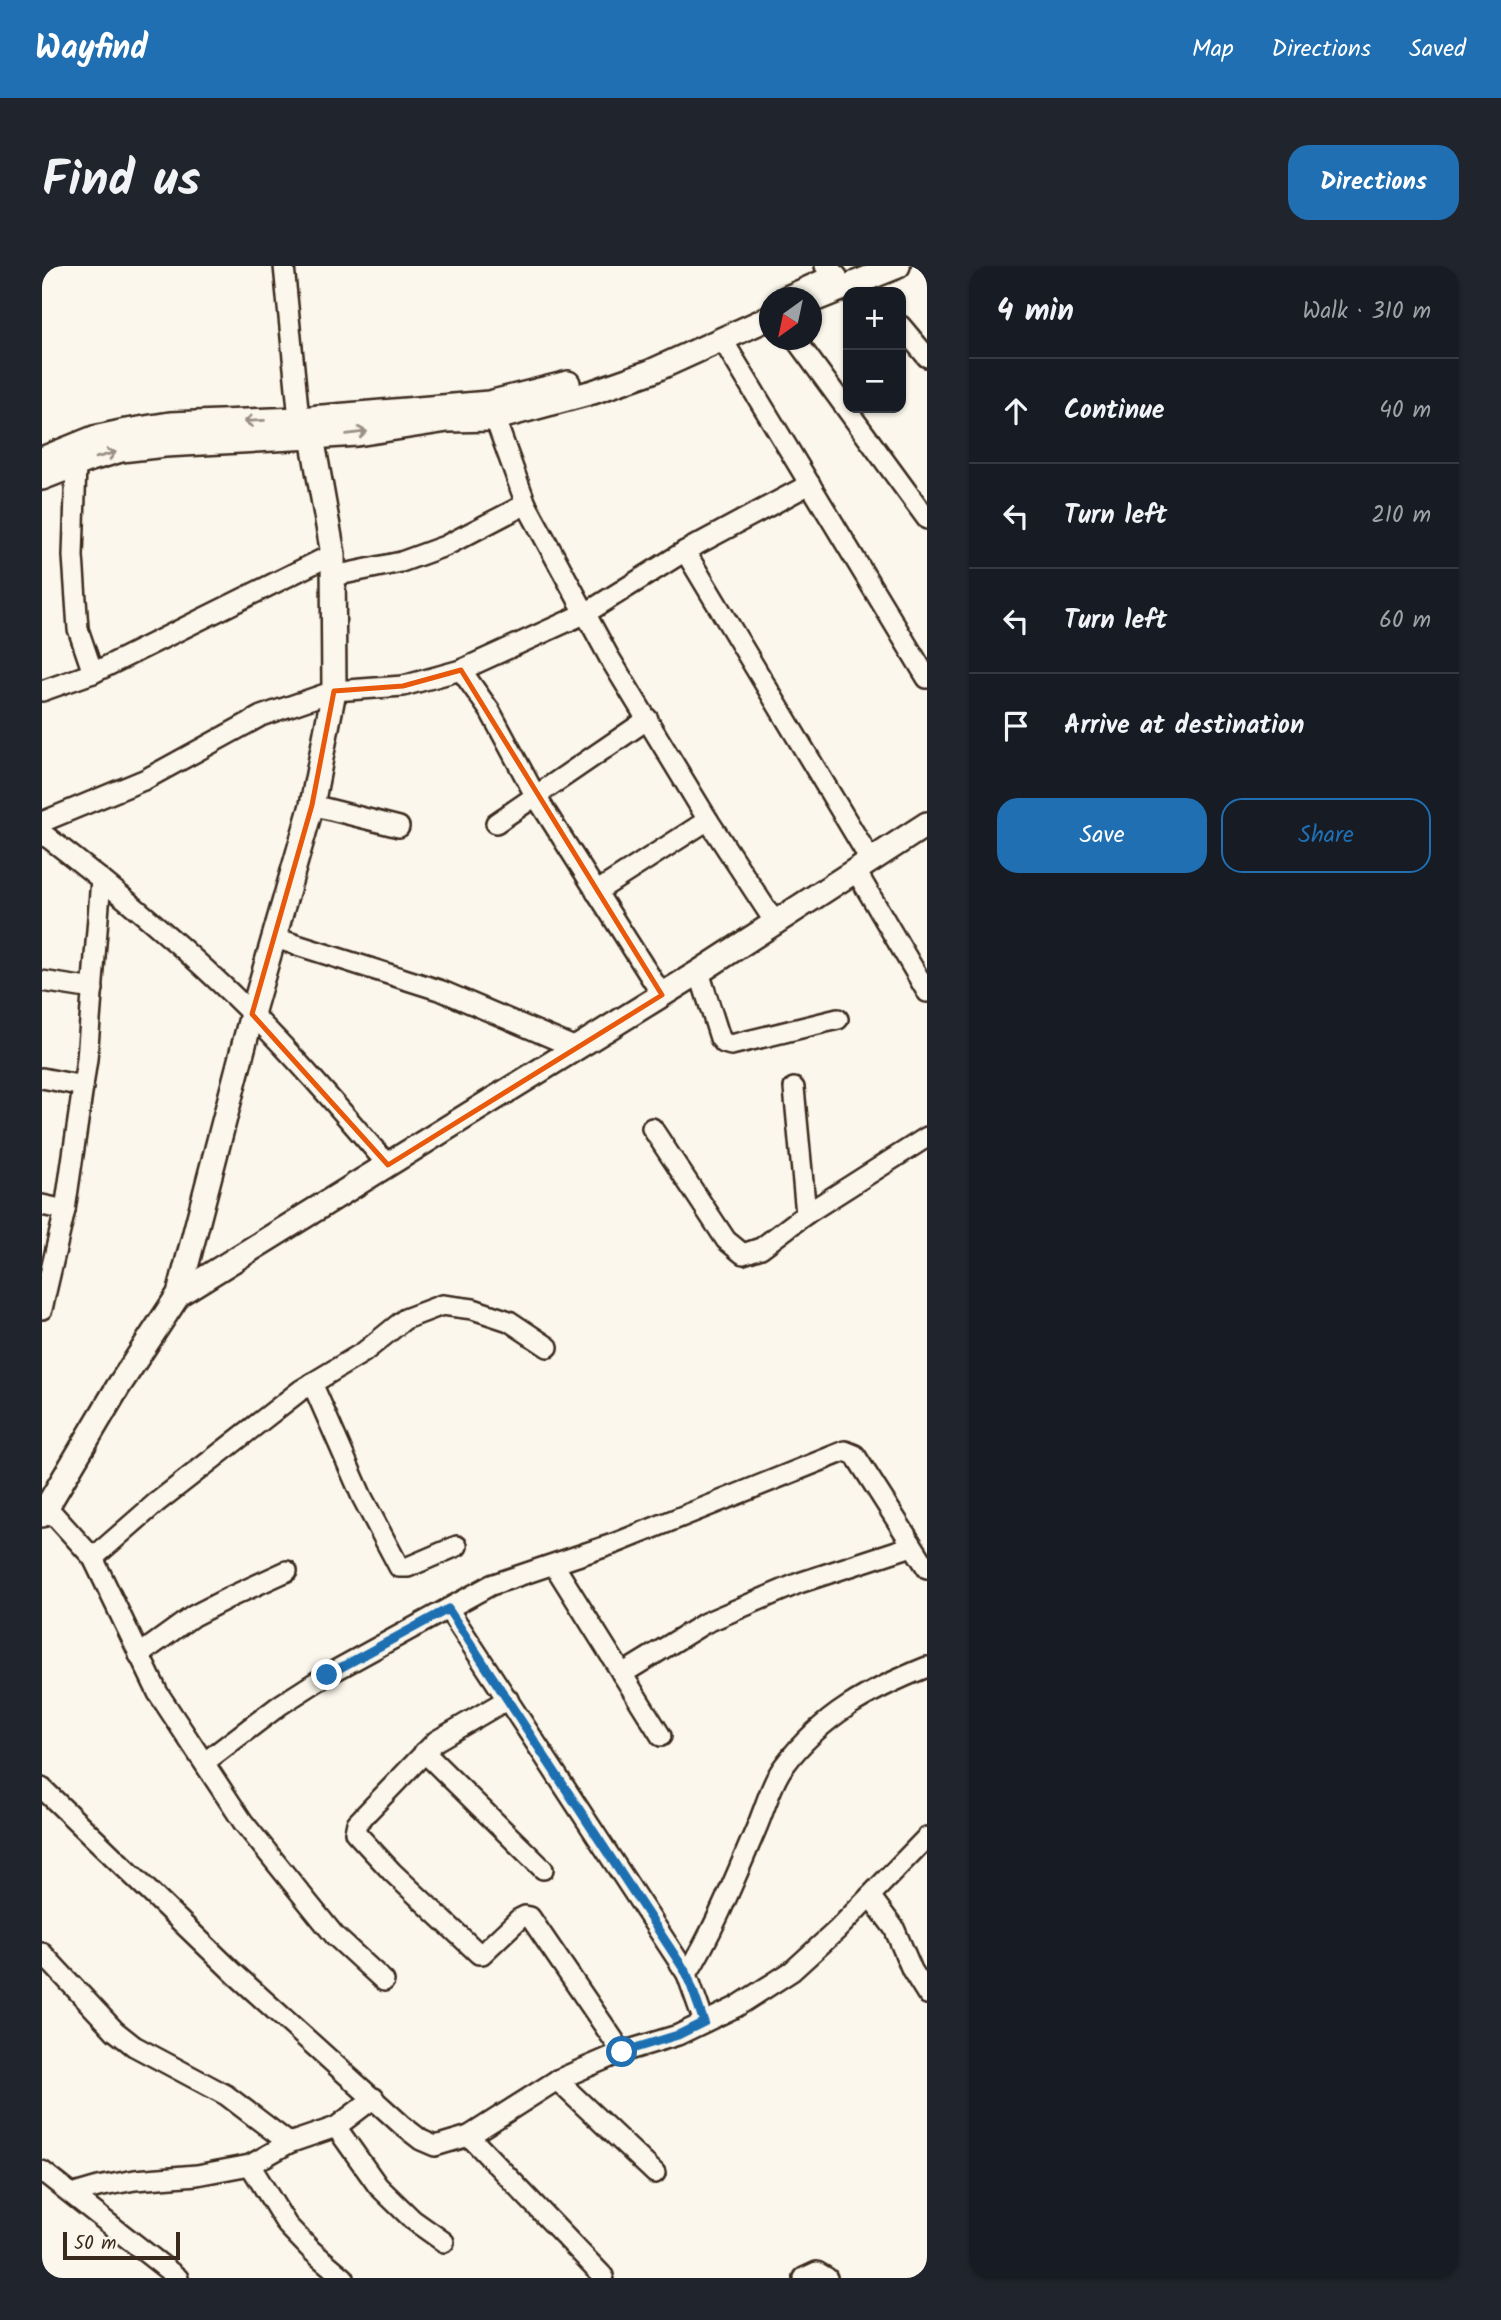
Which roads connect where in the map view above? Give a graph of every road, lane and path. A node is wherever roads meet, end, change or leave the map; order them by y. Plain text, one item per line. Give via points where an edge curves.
1 (284, 266) edge
2 (898, 266) edge
3 (831, 271) edge
4 (863, 280) edge
5 (805, 287) edge
6 (822, 297) edge
7 (759, 309) edge
8 (759, 322) edge
9 (906, 332) edge
10 (722, 339) junction
11 (803, 350) edge
12 (927, 357) edge
13 (491, 411) junction
14 (306, 428) junction
15 (42, 458) edge
16 (75, 464) junction
17 (42, 478) edge
18 (810, 484) junction
19 (526, 504) junction
20 (927, 519) edge
21 (685, 551) junction
22 (334, 565) junction
23 (586, 613) junction
24 (461, 670) junction
25 (93, 673) junction
26 (927, 678) edge
27 (42, 691) edge
28 (334, 691) junction
29 (648, 719) junction
30 (535, 795) junction
31 (312, 805) junction
32 (708, 820) junction
33 (42, 822) edge
34 (496, 823) dead end
35 (927, 824) edge
36 (399, 827) dead end
37 (42, 833) edge
38 (863, 866) junction
39 (101, 878) junction
40 (596, 892) junction
41 (776, 924) junction
42 (275, 938) junction
43 (699, 972) junction
44 (42, 981) edge
45 (93, 989) junction
46 (927, 992) edge
47 (662, 995) junction
48 (252, 1014) junction
49 (838, 1018) dead end
50 (576, 1048) junction
51 (42, 1078) edge
52 (83, 1086) junction
53 (794, 1088) dead end
54 (652, 1128) dead end
55 (927, 1137) edge
56 (388, 1165) junction
57 (42, 1205) edge
58 (65, 1210) junction
59 (806, 1214) junction
60 (179, 1294) junction
61 (42, 1309) edge
62 (548, 1346) dead end
63 (312, 1383) junction
64 (44, 1511) edge
65 (457, 1546) dead end
66 (912, 1546) junction
67 (93, 1558) junction
68 (554, 1565) junction
69 (927, 1568) edge
70 (288, 1571) dead end
71 (448, 1609) junction
72 (139, 1655) junction
73 (927, 1667) edge
74 (622, 1674) junction
75 (508, 1699) junction
76 (661, 1736) dead end
77 (424, 1752) junction
78 (205, 1762) junction
79 (42, 1788) edge
80 (926, 1842) edge
81 (543, 1869) dead end
82 (870, 1896) junction
83 (42, 1954) edge
84 (687, 1974) junction
85 (384, 1981) dead end
86 (927, 1994) edge
87 (704, 2022) junction
88 (622, 2052) junction
89 (557, 2080) junction
90 (374, 2098) junction
91 (336, 2127) junction
92 (470, 2136) junction
93 (289, 2143) junction
94 (250, 2165) junction
95 (42, 2171) edge
96 (654, 2173) dead end
97 (74, 2194) junction
98 (444, 2242) dead end
99 (603, 2276) dead end
100 (178, 2278) edge
101 (344, 2278) edge
102 (804, 2278) edge
103 (827, 2278) edge

1 - 14 street
2 - 4 street
3 - 4 street
3 - 5 street
4 - 6 street
7 - 13 street via 617,369
8 - 10 street
9 - 12 street
10 - 13 street via 593,392
10 - 18 street
11 - 20 street
13 - 14 street via 357,433
13 - 19 street
14 -> 15 street via 170,425 94,438
16 -> 14 street via 121,450
14 - 22 street
16 - 17 street
16 - 25 street via 73,556 78,629
18 - 21 street
18 - 26 street
19 - 22 street via 444,546 401,562
19 - 23 street
21 - 23 street
21 - 38 street
22 - 25 street
22 - 28 street
23 - 24 street
23 - 29 street
24 - 28 street via 403,686
24 - 30 street via 490,710
25 - 27 street
28 - 31 street
28 - 33 street via 261,716 146,779
29 - 30 street
29 - 32 street
30 - 34 street
30 - 40 street
31 - 36 street
31 - 42 street
32 - 40 street
32 - 41 street
35 - 38 street
37 - 39 street
38 - 41 street
38 - 46 street
39 - 45 street
39 - 48 street
40 - 47 street
41 - 43 street
42 - 48 street
42 - 50 street via 442,991
43 - 47 street
43 - 49 street via 724,1044
44 - 45 street
45 - 52 street
47 - 50 street
48 - 56 street
48 - 60 street
50 - 56 street
51 - 52 street
52 - 58 street
53 - 59 street
54 - 59 street via 726,1240 743,1254 761,1248
55 - 59 street
56 - 60 street
57 - 58 street
58 - 61 street
60 - 64 street
62 - 63 street via 509,1321 442,1305 404,1319 364,1352
63 - 65 street via 362,1497 400,1567
63 - 67 street via 156,1503
64 - 67 street
66 - 68 street via 855,1455 845,1451
66 - 69 street
66 - 74 street via 799,1583 705,1623
67 - 72 street
68 - 71 street via 491,1585
68 - 74 street
70 - 72 street via 194,1616
71 - 75 street
71 - 78 street via 327,1675
72 - 78 street via 158,1693
73 - 84 street via 854,1701 827,1719 782,1768 718,1916
74 - 76 street
75 - 77 street
75 - 84 street
77 - 81 street
77 - 88 street via 357,1823 355,1832 478,1954 519,1919 530,1917
78 - 85 street via 243,1822 291,1884 335,1936
79 - 90 street via 235,1974
80 - 82 street
82 - 86 street via 894,1927
82 - 87 street via 792,1971
83 - 93 street via 134,2046 226,2095
84 - 87 street
87 - 88 street
88 - 89 street
89 - 92 street
89 - 96 street
90 - 91 street
90 - 92 street via 403,2126 435,2146
91 - 93 street
91 - 98 street via 378,2186
92 - 99 street
93 - 94 street
94 - 97 street via 135,2180
94 - 101 street via 287,2225
95 - 97 street
97 - 100 street
102 - 103 street via 817,2272

